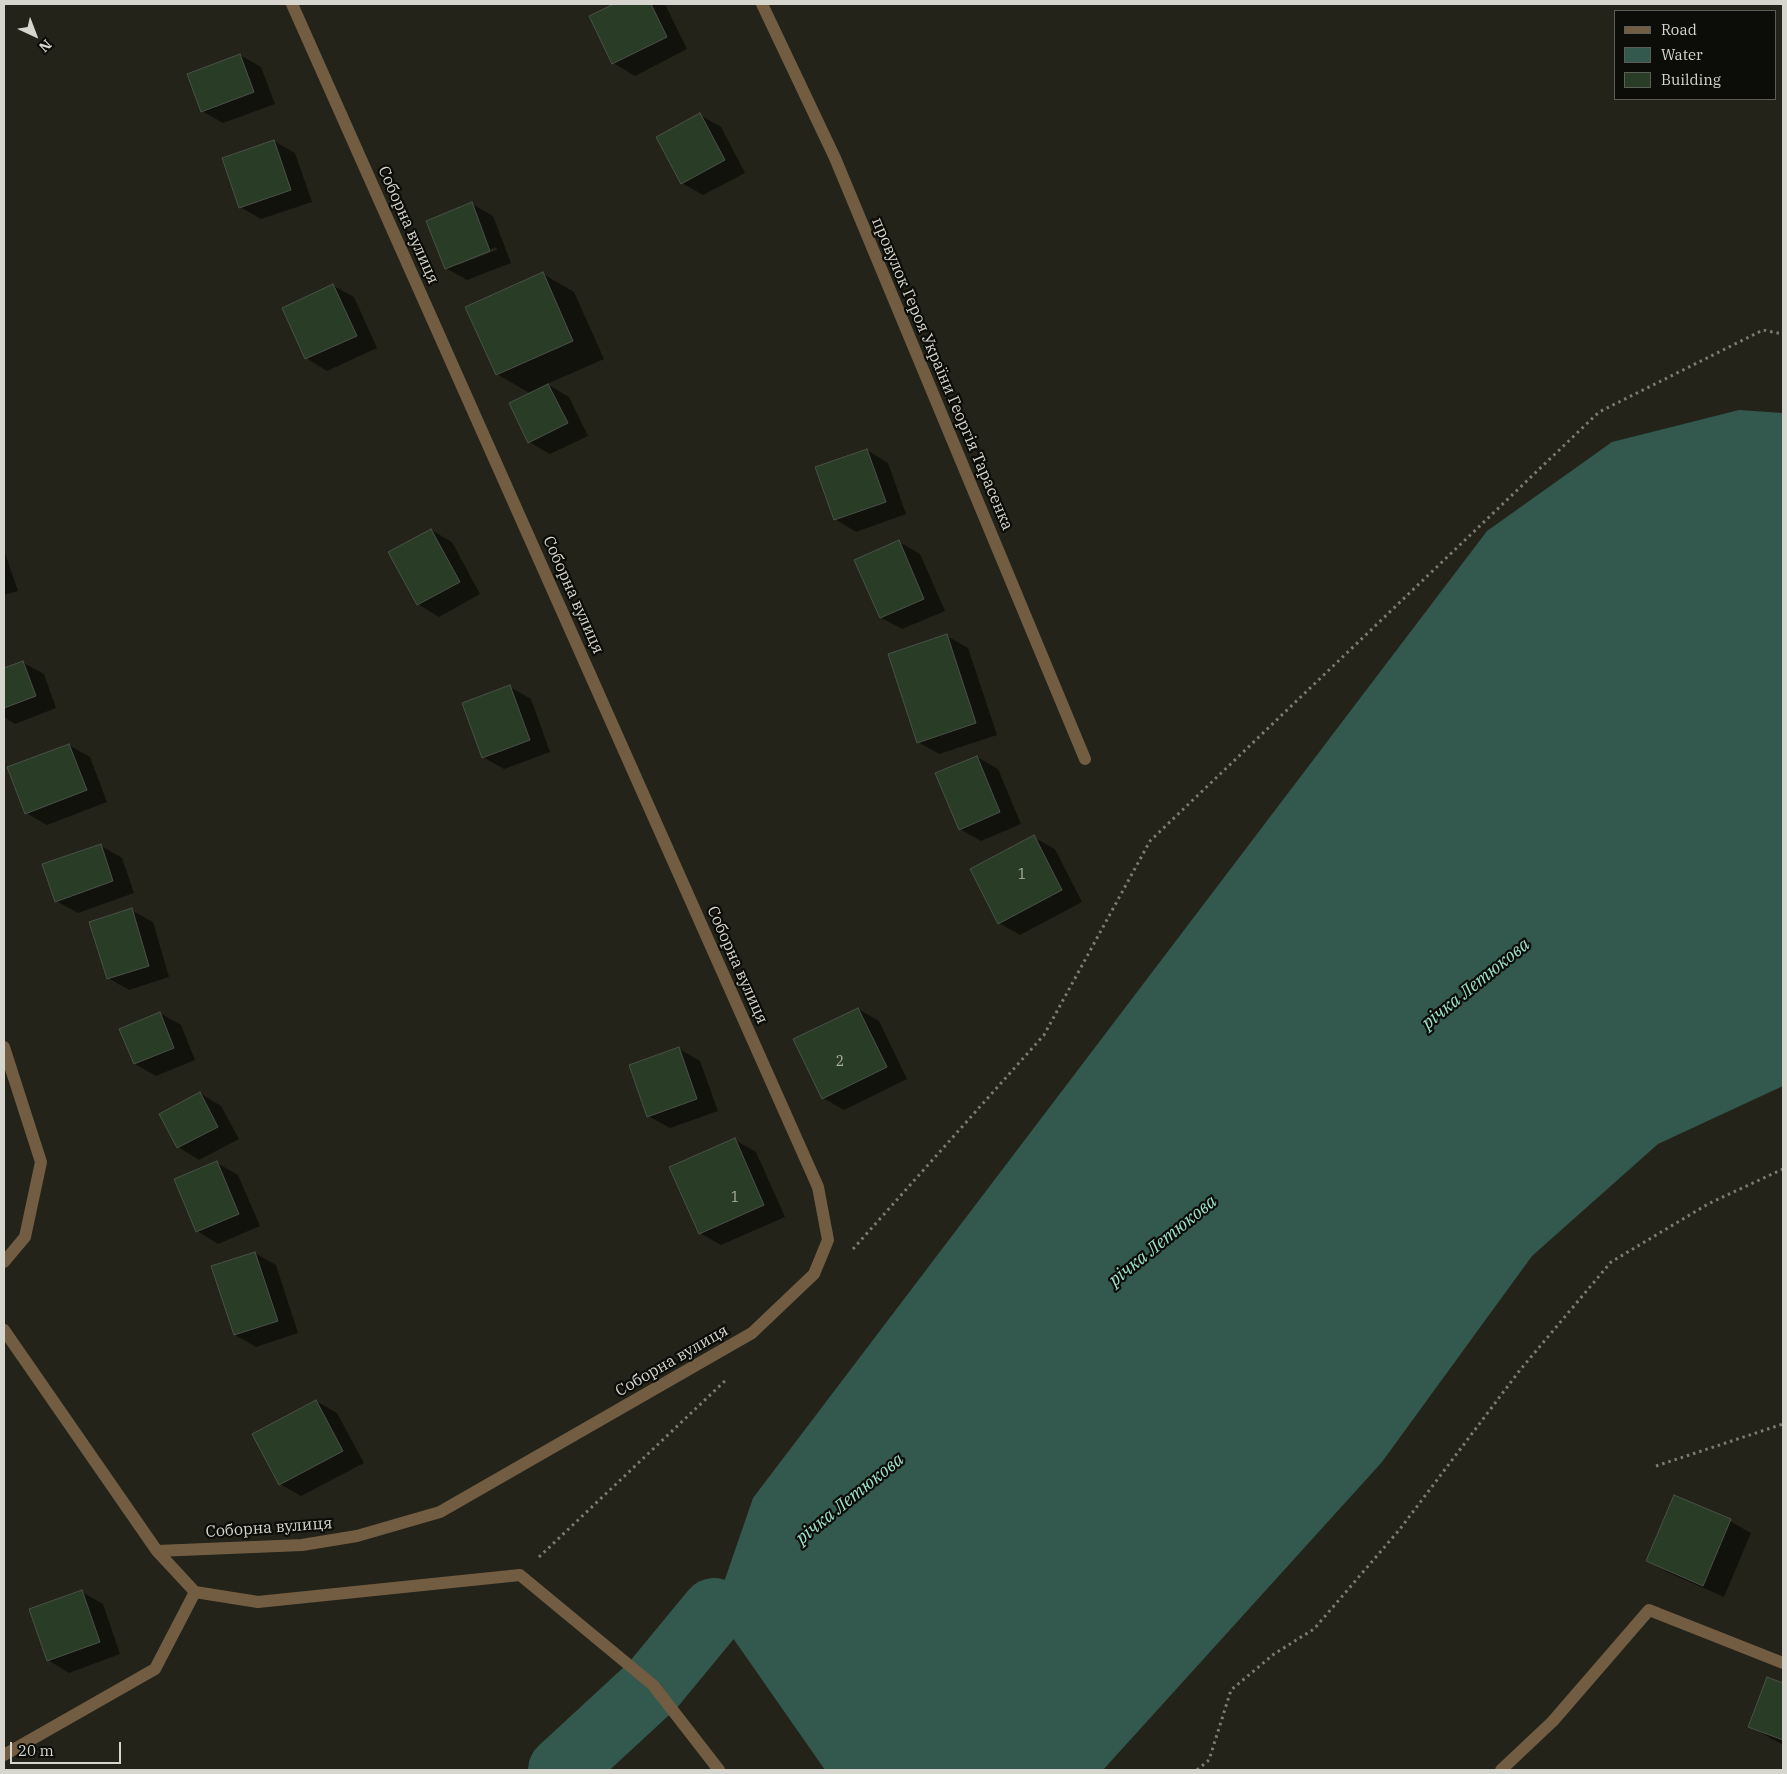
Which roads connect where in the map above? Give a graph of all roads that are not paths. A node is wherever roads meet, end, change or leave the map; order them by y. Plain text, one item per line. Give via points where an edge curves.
1 (292, 4) edge
2 (762, 4) edge
3 (1085, 759) dead end
4 (4, 1047) edge
5 (4, 1262) edge
6 (4, 1330) edge
7 (156, 1551) junction
8 (195, 1592) junction
9 (1783, 1663) edge
10 (4, 1755) edge
11 (719, 1770) edge
12 (1501, 1770) edge

1 - 7 street, Соборна вулиця via 818,1187 828,1240 814,1274 752,1333 440,1512 357,1536 302,1545
2 - 3 street, провулок Героя України Георгія Тарасенка via 835,158
4 - 5 street via 41,1162 25,1237
6 - 7 street
7 - 8 street
8 - 10 street via 155,1669
8 - 11 street via 258,1602 520,1575 653,1685
9 - 12 street via 1649,1610 1553,1721

